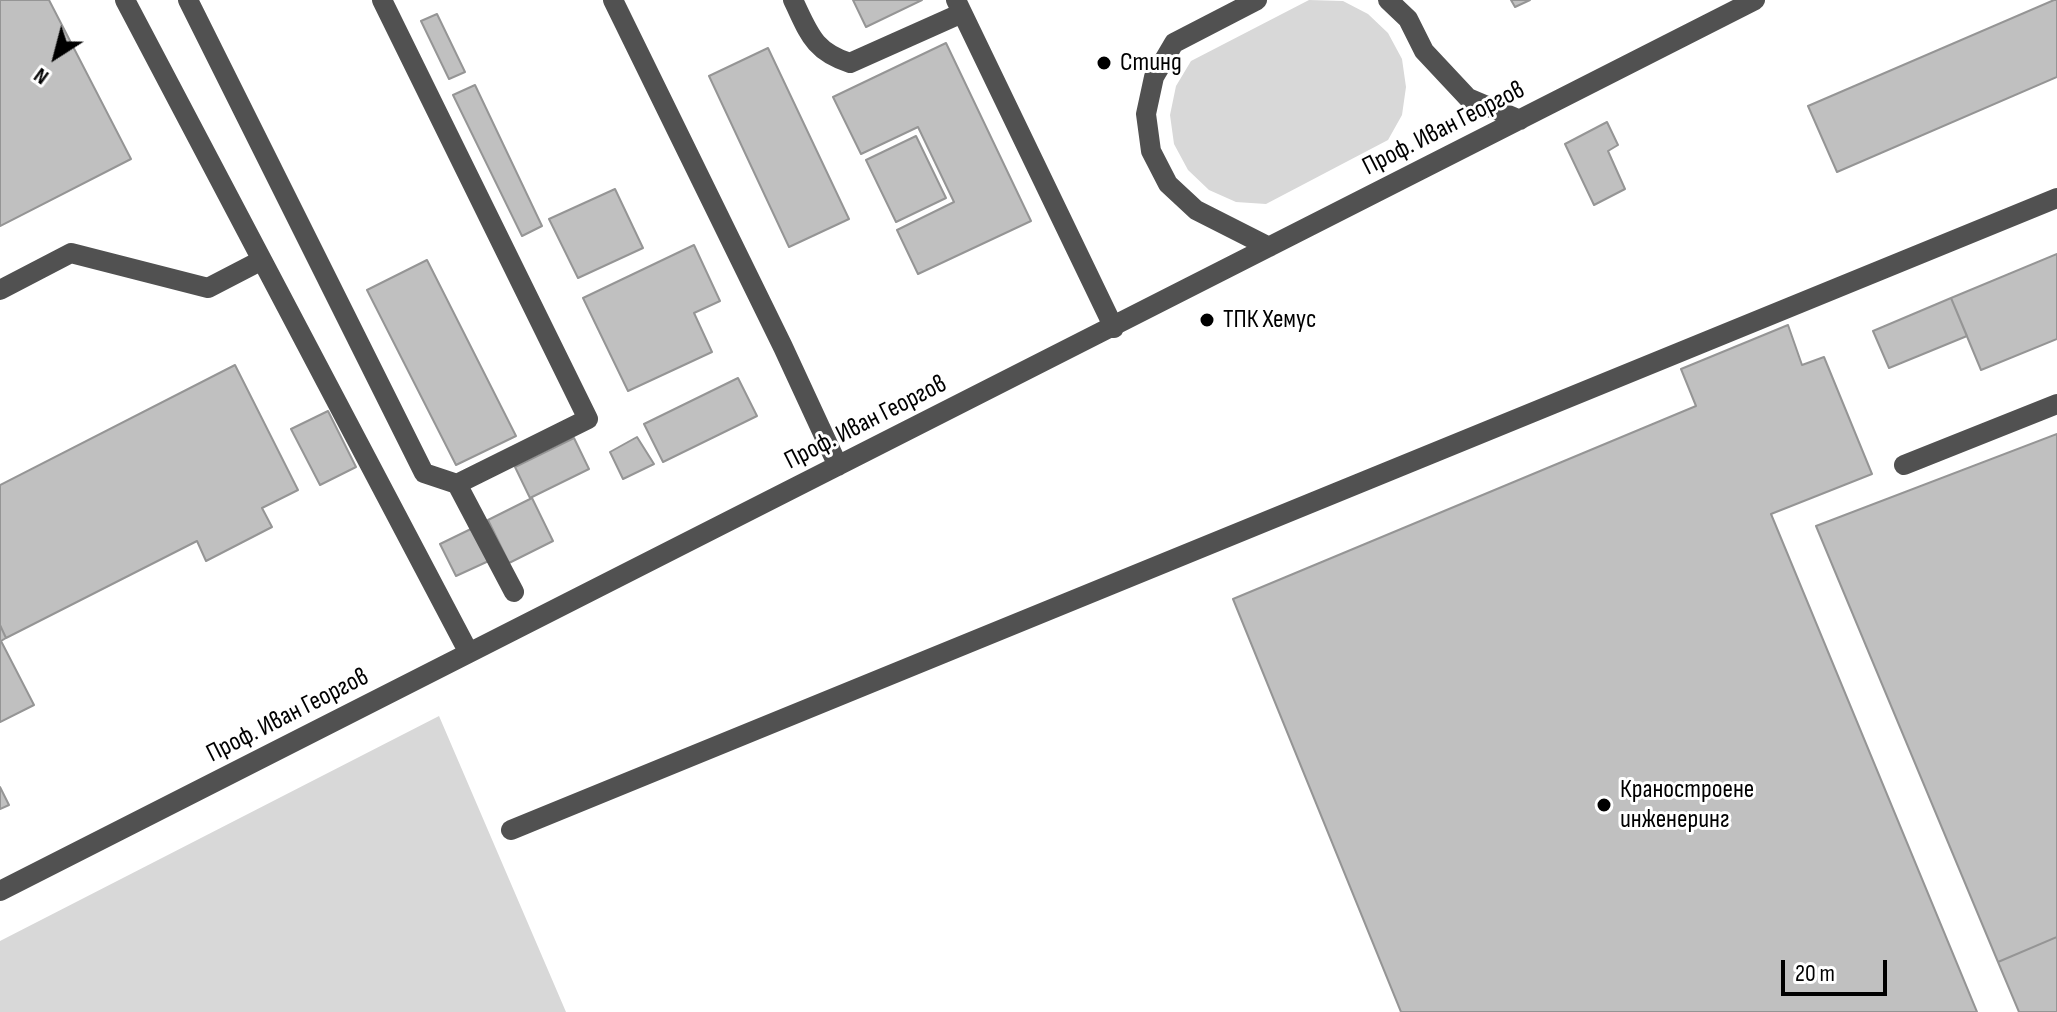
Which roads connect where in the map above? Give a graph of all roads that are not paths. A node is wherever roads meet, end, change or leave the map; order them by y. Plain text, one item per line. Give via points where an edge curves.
1 (125, 0) edge
2 (188, 0) edge
3 (382, 0) edge
4 (613, 0) edge
5 (793, 0) edge
6 (1257, 0) edge
7 (1388, 0) edge
8 (1755, 0) edge
9 (959, 6) edge
10 (1520, 120) junction
11 (2057, 198) edge
12 (1269, 247) junction
13 (262, 260) junction
14 (0, 290) edge
15 (1114, 328) junction
16 (2057, 404) edge
17 (1904, 465) dead end
18 (838, 466) junction
19 (457, 484) junction
20 (514, 592) dead end
21 (469, 653) junction
22 (511, 830) dead end
23 (0, 891) edge

1 - 13 street
2 - 19 street via 424,473
3 - 19 street via 588,419
4 - 18 street
5 - 9 street via 811,37 828,56 850,63
6 - 12 street via 1174,43 1154,77 1146,114 1151,151 1168,184 1196,210
7 - 10 street via 1408,19 1424,51 1468,98
8 - 10 street, Проф. Иван Георгов
9 - 15 street
10 - 12 street, Проф. Иван Георгов
11 - 22 street
12 - 15 street, Проф. Иван Георгов
13 - 14 street via 208,288 71,253
13 - 21 street
15 - 18 street, Проф. Иван Георгов
16 - 17 street
18 - 21 street, Проф. Иван Георгов
19 - 20 street
21 - 23 street, Проф. Иван Георгов

